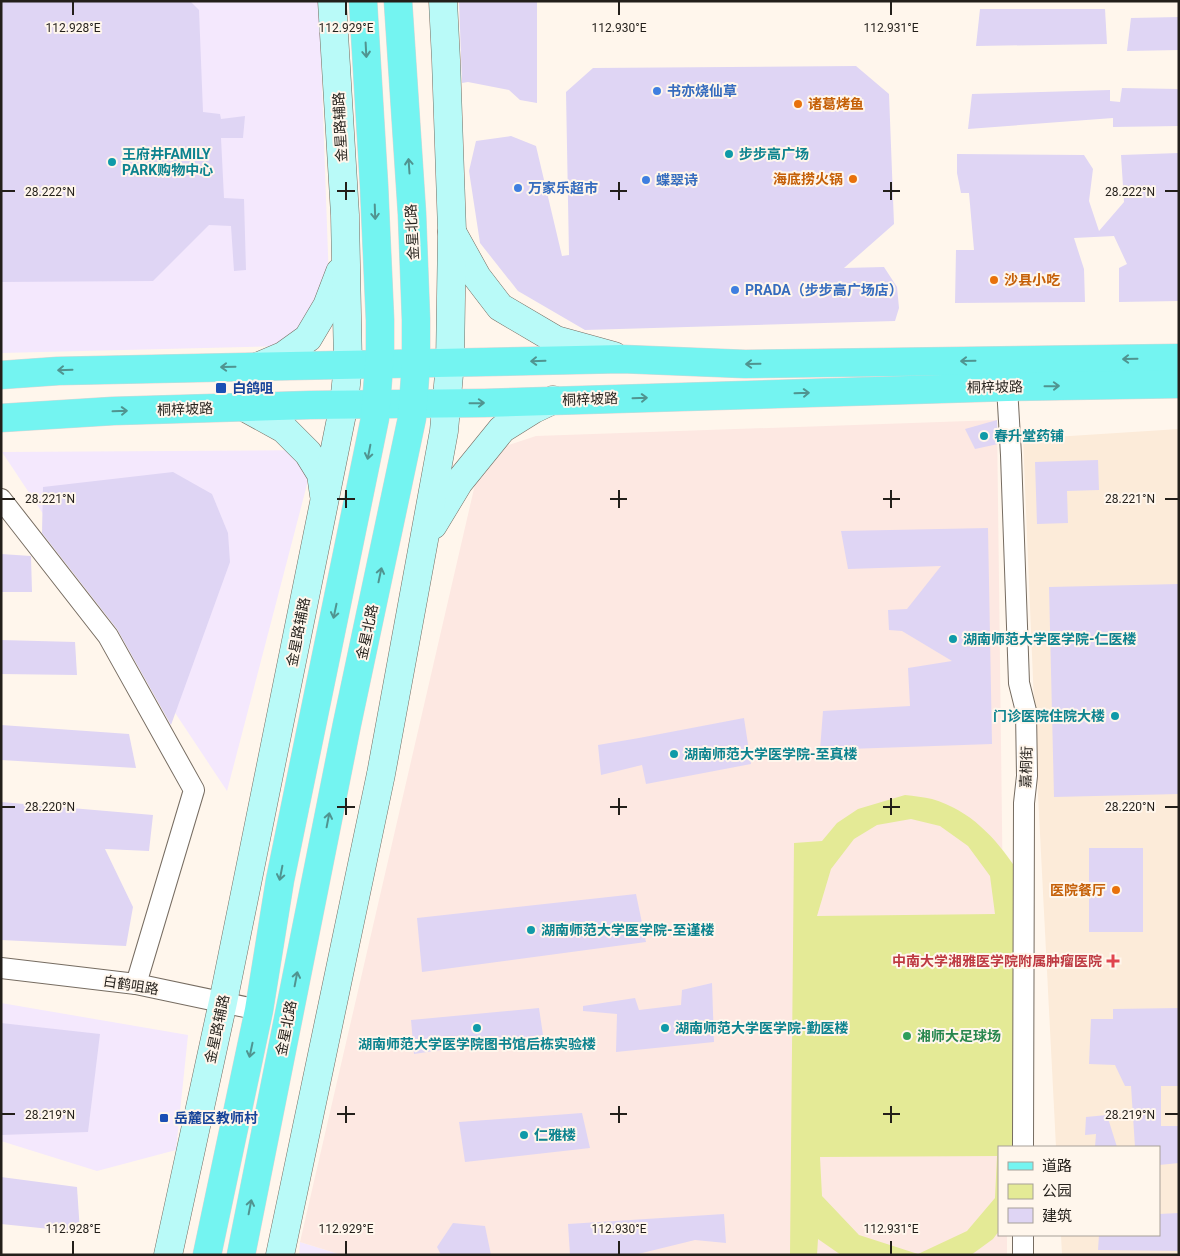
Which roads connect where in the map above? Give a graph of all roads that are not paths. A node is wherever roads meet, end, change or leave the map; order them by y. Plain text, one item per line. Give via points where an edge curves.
1 (332, 1) edge
2 (363, 1) edge
3 (398, 1) edge
4 (443, 1) edge
5 (452, 231) junction
6 (346, 257) junction
7 (1179, 358) edge
8 (622, 359) junction
9 (450, 363) junction
10 (379, 364) junction
11 (416, 364) junction
12 (348, 365) junction
13 (259, 366) junction
14 (1, 374) edge
15 (1179, 384) edge
16 (1007, 387) junction
17 (553, 400) junction
18 (448, 403) junction
19 (344, 404) junction
20 (376, 404) junction
21 (414, 404) junction
22 (244, 407) junction
23 (1, 418) edge
24 (1, 499) edge
25 (325, 500) junction
26 (424, 539) junction
27 (1, 968) edge
28 (136, 984) junction
29 (223, 1002) junction
30 (259, 1010) junction
31 (1023, 1146) edge
32 (1023, 1236) edge
33 (168, 1255) edge
34 (207, 1255) edge
35 (241, 1255) edge
36 (280, 1255) edge
37 (1023, 1255) edge

1 - 6 street, 金星路辅路
2 -> 10 main road via 375,204
11 -> 3 main road, 金星北路 via 412,214
4 - 5 street
5 - 8 street via 477,277 500,307 556,340
5 - 9 street
6 - 12 street, 金星路辅路
6 - 13 street via 327,306 308,338 283,356
7 -> 8 main road, 桐梓坡路 via 745,364
8 -> 9 main road, 桐梓坡路
9 - 11 main road, 桐梓坡路
9 - 18 street
10 - 11 main road, 桐梓坡路
10 - 12 main road, 桐梓坡路
10 - 20 main road
11 - 21 main road, 金星北路
12 - 13 main road, 桐梓坡路
12 - 19 street, 金星路辅路
13 -> 14 main road, 桐梓坡路
16 -> 15 main road, 桐梓坡路
17 -> 16 main road, 桐梓坡路
16 - 31 street, 嘉桐街 via 1019,683 1026,711
18 -> 17 main road, 桐梓坡路
17 - 26 street via 502,429 459,482
18 - 21 main road, 桐梓坡路
18 - 26 street
19 - 20 main road, 桐梓坡路
19 - 22 main road, 桐梓坡路
19 - 25 street, 金星路辅路
20 - 21 main road, 桐梓坡路
20 -> 30 main road via 370,447 280,880
35 -> 21 main road, 金星北路
23 -> 22 main road, 桐梓坡路
22 - 25 street via 284,429 308,453 321,474
24 - 28 street via 108,636 194,790
25 - 29 street, 金星路辅路
26 - 36 street via 381,774
27 - 28 street, 白鹤咀路
28 - 29 street, 白鹤咀路
29 - 30 street, 白鹤咀路
29 - 33 street, 金星路辅路
30 -> 34 main road
32 - 37 street

